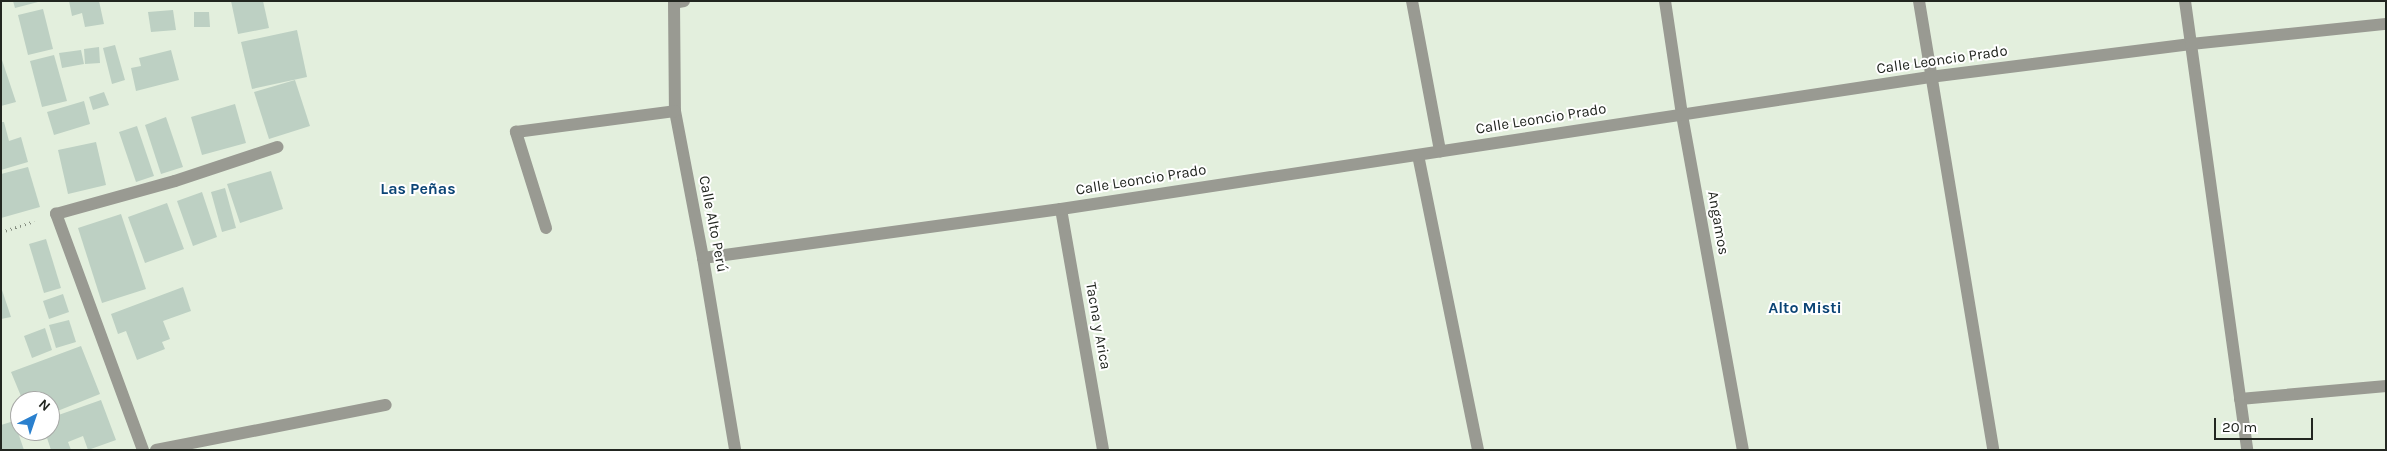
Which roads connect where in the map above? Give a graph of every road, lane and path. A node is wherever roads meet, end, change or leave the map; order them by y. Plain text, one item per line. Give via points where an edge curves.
1 (1412, 1) edge
2 (1665, 1) edge
3 (1919, 1) edge
4 (2186, 1) edge
5 (679, 2) edge
6 (2386, 24) edge
7 (2191, 44) junction
8 (1930, 77) junction
9 (675, 112) junction
10 (1682, 115) junction
11 (278, 147) dead end
12 (1440, 151) junction
13 (1418, 154) junction
14 (1061, 209) junction
15 (56, 214) junction
16 (546, 228) dead end
17 (1, 232) edge
18 (703, 258) junction
19 (2386, 386) edge
20 (2240, 399) junction
21 (386, 405) dead end
22 (143, 450) edge
23 (156, 450) edge
24 (735, 450) edge
25 (1103, 450) edge
26 (1478, 450) edge
27 (1743, 450) edge
28 (1994, 450) edge
29 (2247, 450) edge

1 - 12 street
2 - 10 street, Angamos
3 - 8 street
4 - 7 street
5 - 9 street, Calle Alto Perú
6 - 7 street, Calle Leoncio Prado
7 - 8 street, Calle Leoncio Prado
7 - 20 street
8 - 10 street, Calle Leoncio Prado
8 - 28 street
9 - 16 street via 516,132
9 - 18 street, Calle Alto Perú
10 - 12 street, Calle Leoncio Prado
10 - 27 street, Angamos
11 - 15 street via 184,178
12 - 13 street, Calle Leoncio Prado
13 - 14 street, Calle Leoncio Prado
13 - 26 street
14 - 18 street, Calle Leoncio Prado
14 - 25 street, Tacna y Arica
15 - 17 path
15 - 22 street
18 - 24 street, Calle Alto Perú
19 - 20 street
20 - 29 street
21 - 23 street

